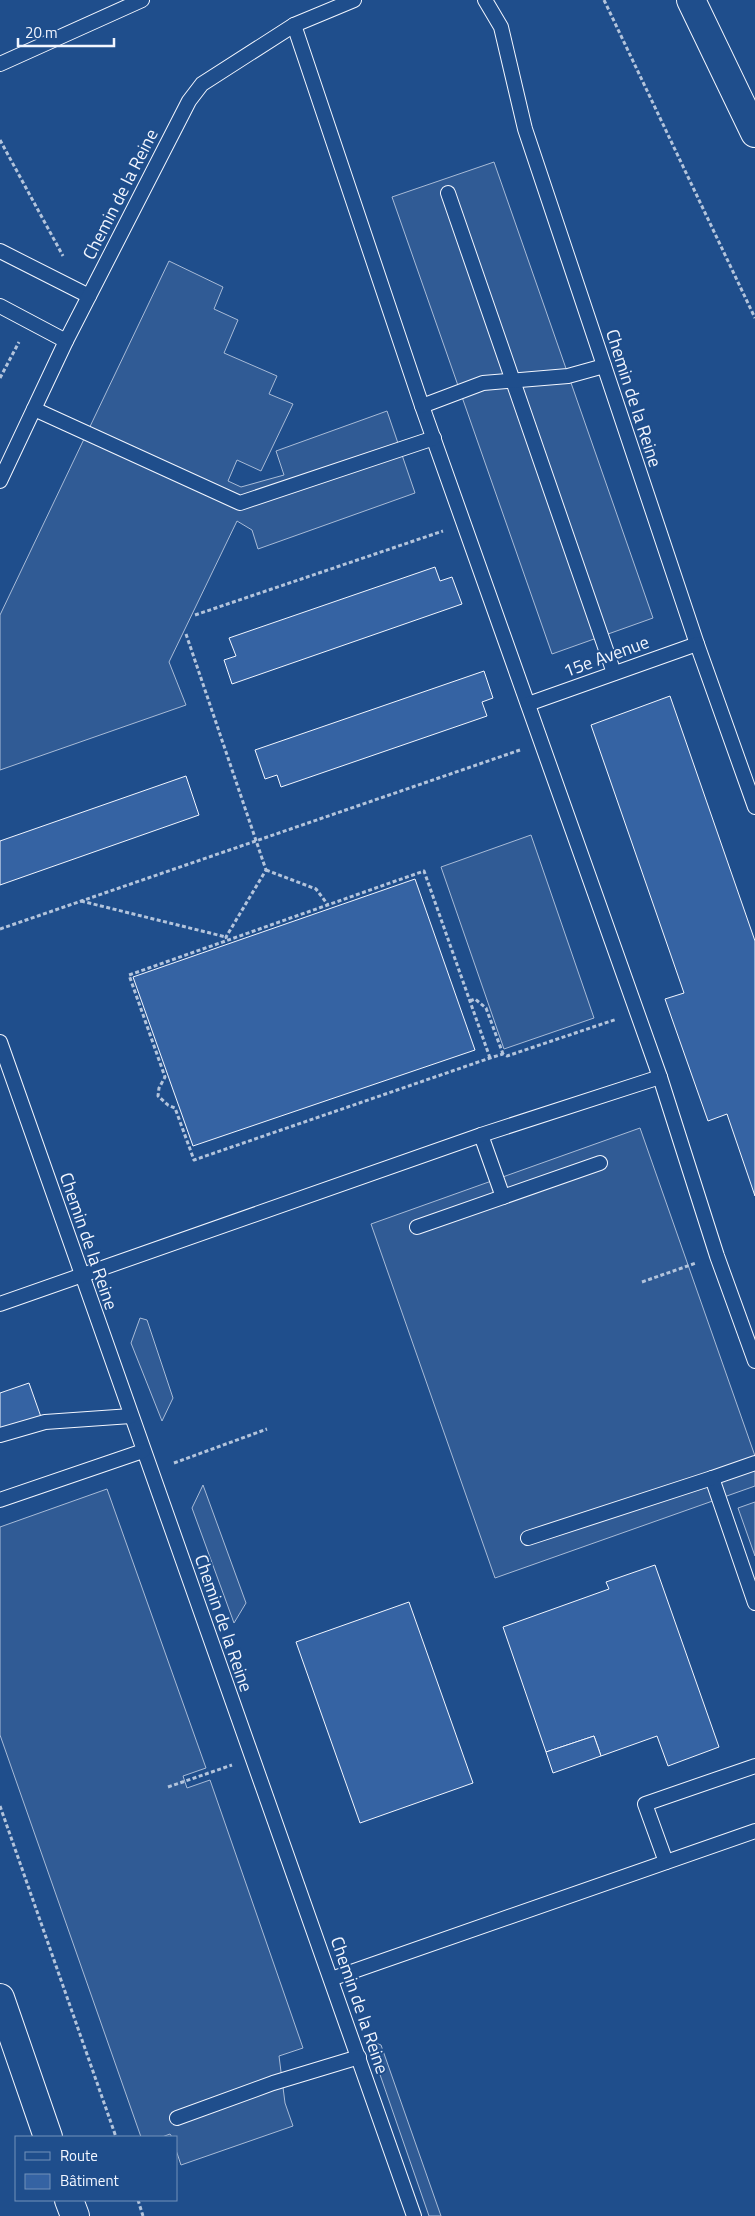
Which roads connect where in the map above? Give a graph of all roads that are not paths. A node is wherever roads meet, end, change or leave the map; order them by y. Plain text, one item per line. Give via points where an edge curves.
1 (142, 0) edge
2 (354, 0) edge
3 (485, 0) edge
4 (691, 0) edge
5 (294, 25) junction
6 (0, 64) edge
7 (755, 134) edge
8 (448, 193) dead end
9 (0, 251) edge
10 (89, 296) junction
11 (0, 306) edge
12 (66, 341) junction
13 (604, 366) junction
14 (513, 381) junction
15 (422, 406) junction
16 (34, 409) junction
17 (434, 438) junction
18 (0, 481) edge
19 (696, 644) junction
20 (614, 673) junction
21 (528, 704) junction
22 (755, 807) edge
23 (0, 1042) edge
24 (660, 1078) junction
25 (481, 1134) junction
26 (600, 1162) dead end
27 (503, 1197) junction
28 (417, 1227) dead end
29 (81, 1274) junction
30 (0, 1304) edge
31 (755, 1361) edge
32 (131, 1416) junction
33 (0, 1435) edge
34 (144, 1451) junction
35 (755, 1464) edge
36 (712, 1478) junction
37 (0, 1500) edge
38 (528, 1538) dead end
39 (755, 1603) edge
40 (755, 1766) edge
41 (755, 1831) edge
42 (666, 1862) junction
43 (331, 1979) junction
44 (0, 1998) edge
45 (359, 2057) junction
46 (177, 2118) dead end
47 (48, 2136) edge
48 (69, 2201) edge
49 (75, 2216) edge
50 (414, 2216) edge

1 - 6 lane
2 - 5 lane, Chemin de la Reine
3 - 13 lane, Chemin de la Reine via 501,27 525,129
4 - 7 main road
5 - 10 lane, Chemin de la Reine via 202,84 189,101
5 - 15 lane
8 - 14 lane
9 - 10 lane
10 - 12 lane, Chemin de la Reine
11 - 12 lane
12 - 16 lane, Chemin de la Reine
13 - 14 lane via 568,376
13 - 19 lane, Chemin de la Reine
14 - 15 lane via 483,383
14 - 20 lane
15 - 17 lane
16 - 17 lane via 240,503
16 - 18 lane, Chemin de la Reine
17 - 21 lane
19 - 20 lane, 15e Avenue
19 - 22 lane, Chemin de la Reine
20 - 21 lane, 15e Avenue
21 - 24 lane
23 - 29 lane, Chemin de la Reine
24 - 25 lane
24 - 31 lane via 717,1256
25 - 27 lane
25 - 29 lane
26 - 27 lane
27 - 28 lane
29 - 30 lane
29 - 32 lane, Chemin de la Reine
32 - 33 lane via 45,1422
32 - 34 lane, Chemin de la Reine
34 - 37 lane
34 - 43 lane, Chemin de la Reine
35 - 36 lane
36 - 38 lane
36 - 39 lane
40 - 42 lane via 645,1804
41 - 42 lane
42 - 43 lane
43 - 45 lane, Chemin de la Reine
44 - 47 main road
45 - 46 lane via 273,2083
45 - 50 lane, Chemin de la Reine
48 - 49 main road

